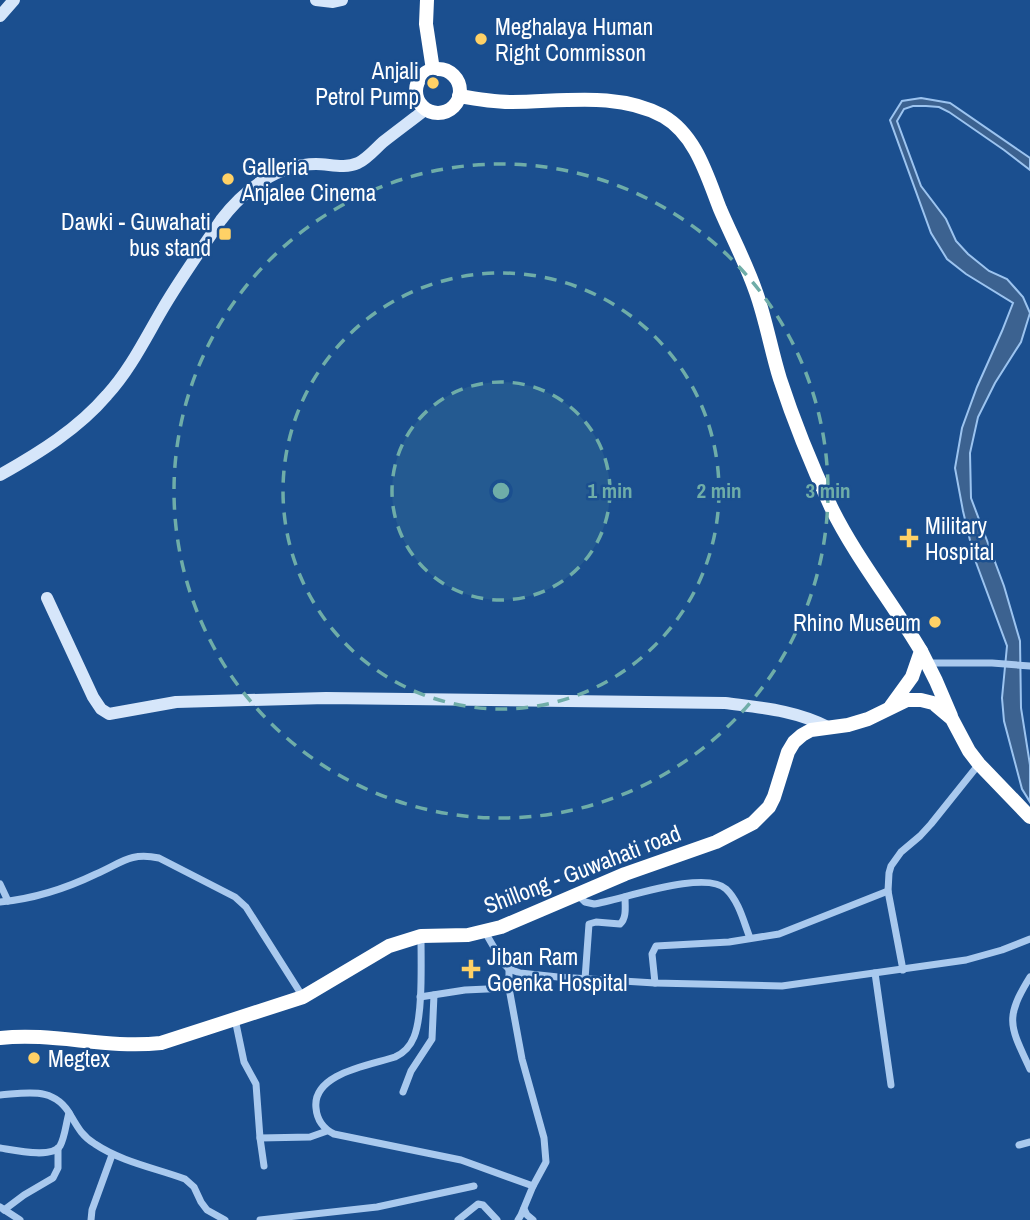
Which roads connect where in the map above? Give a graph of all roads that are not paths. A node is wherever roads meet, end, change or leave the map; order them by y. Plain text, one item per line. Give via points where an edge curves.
1 (14, 0) edge
2 (316, 0) edge
3 (342, 0) edge
4 (427, 0) edge
5 (0, 16) edge
6 (433, 70) junction
7 (459, 96) junction
8 (426, 109) junction
9 (0, 475) edge
10 (47, 598) dead end
11 (925, 657) junction
12 (1030, 666) edge
13 (887, 710) junction
14 (952, 719) junction
15 (828, 727) junction
16 (979, 764) junction
17 (1030, 817) edge
18 (0, 884) edge
19 (888, 891) junction
20 (578, 895) junction
21 (625, 897) junction
22 (4, 902) edge
23 (485, 932) junction
24 (421, 936) junction
25 (750, 938) junction
26 (1030, 939) edge
27 (509, 969) junction
28 (903, 970) junction
29 (875, 973) junction
30 (1030, 976) edge
31 (585, 979) junction
32 (655, 983) junction
33 (509, 988) junction
34 (434, 995) junction
35 (303, 997) junction
36 (420, 997) junction
37 (235, 1019) junction
38 (0, 1038) edge
39 (1030, 1069) edge
40 (891, 1084) dead end
41 (403, 1091) dead end
42 (0, 1095) edge
43 (69, 1112) junction
44 (327, 1131) junction
45 (260, 1138) junction
46 (1030, 1142) edge
47 (1019, 1145) dead end
48 (0, 1148) edge
49 (58, 1149) junction
50 (112, 1155) junction
51 (264, 1166) dead end
52 (474, 1186) dead end
53 (533, 1186) junction
54 (2, 1209) edge
55 (524, 1209) junction
56 (20, 1220) edge
57 (91, 1220) edge
58 (225, 1220) edge
59 (260, 1220) edge
60 (458, 1220) edge
61 (497, 1220) edge
62 (518, 1220) edge
63 (533, 1220) edge

1 - 5 street
2 - 3 street
4 - 6 highway
6 - 7 highway via 451,74
6 - 8 highway via 422,76 416,87 418,100
7 - 8 highway via 446,111
7 - 11 highway via 508,102 623,102 660,115 682,131 699,158 748,271 787,399 830,505
8 - 9 street via 356,164 286,169 247,193 221,220 108,395 43,450
10 - 15 street via 93,697 109,714 176,702 326,698 725,703 786,712
11 - 12 street
11 - 13 highway
11 - 14 highway
13 - 14 highway, Shillong - Guwahati road via 907,700 921,700
13 - 15 highway, Shillong - Guwahati road via 848,725
14 - 16 highway
15 - 20 highway, Shillong - Guwahati road via 811,730 794,742 769,807 753,823
16 - 17 highway
16 - 19 street via 920,836 894,859
18 - 22 street
19 - 25 street via 779,934
19 - 28 street
20 - 21 street via 594,904
20 - 23 highway, Shillong - Guwahati road
21 - 25 street via 692,883 718,884 736,902
21 - 31 street via 622,923 589,924
22 - 35 street via 60,888 135,856 159,858 246,907
23 - 24 highway, Shillong - Guwahati road
23 - 27 street
24 - 35 highway, Shillong - Guwahati road via 389,946
24 - 36 street
25 - 32 street via 656,946 652,954
26 - 28 street via 966,960
27 - 31 street
27 - 33 street
28 - 29 street
29 - 32 street via 782,986
29 - 40 street
30 - 39 street via 1014,1005 1012,1020
31 - 32 street
33 - 34 street
33 - 53 street via 544,1138 545,1162
34 - 36 street
34 - 41 street via 432,1039
35 - 37 highway, Shillong - Guwahati road
36 - 44 street via 415,1036 402,1054 336,1076 322,1087 316,1110
37 - 38 highway, Shillong - Guwahati road via 141,1045
37 - 45 street via 244,1062 256,1084
42 - 43 street via 47,1094
43 - 49 street
43 - 50 street via 78,1130
44 - 45 street via 310,1137
44 - 53 street via 461,1160
45 - 51 street
46 - 47 street
48 - 49 street
49 - 54 street via 54,1178
50 - 57 street
50 - 58 street via 185,1180 207,1210
52 - 59 street via 377,1206
53 - 55 street
54 - 56 street
55 - 62 street
55 - 63 street
60 - 61 street via 478,1204

